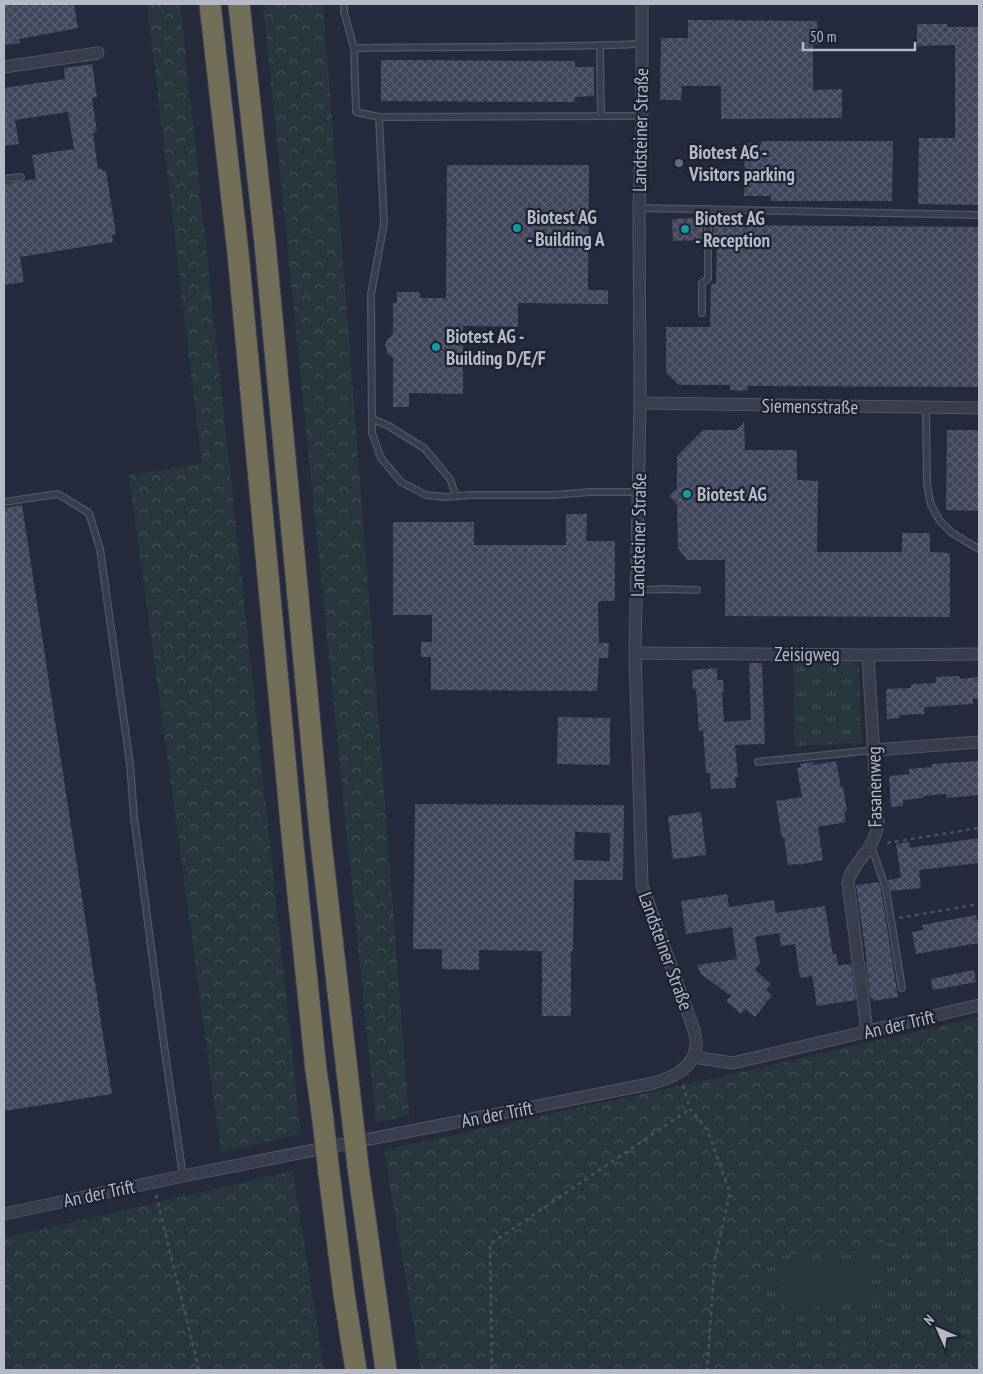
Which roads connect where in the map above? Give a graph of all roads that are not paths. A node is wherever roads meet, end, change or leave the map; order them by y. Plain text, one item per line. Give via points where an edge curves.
1 (210, 4) edge
2 (239, 4) edge
3 (344, 4) edge
4 (642, 4) edge
5 (641, 44) junction
6 (600, 46) junction
7 (354, 48) junction
8 (98, 53) dead end
9 (4, 67) edge
10 (601, 116) junction
11 (642, 116) junction
12 (379, 117) junction
13 (21, 177) dead end
14 (4, 180) edge
15 (639, 208) junction
16 (708, 209) junction
17 (979, 215) edge
18 (702, 313) dead end
19 (640, 403) junction
20 (926, 407) junction
21 (979, 408) edge
22 (372, 418) junction
23 (639, 492) junction
24 (456, 496) junction
25 (4, 502) edge
26 (979, 549) edge
27 (636, 590) junction
28 (697, 590) dead end
29 (634, 653) junction
30 (979, 654) edge
31 (868, 655) junction
32 (979, 742) edge
33 (874, 750) junction
34 (758, 762) dead end
35 (871, 845) junction
36 (902, 988) dead end
37 (979, 1005) edge
38 (867, 1031) junction
39 (693, 1056) junction
40 (183, 1176) junction
41 (4, 1214) edge
42 (356, 1370) edge
43 (386, 1370) edge

1 - 42 highway, bridge via 238,253 316,1070
2 - 43 highway, bridge via 265,243 320,833 358,1167
3 - 7 lane
4 - 5 street, Landsteiner Straße
5 - 6 lane
5 - 11 street, Landsteiner Straße
6 - 7 lane
6 - 10 lane
7 - 12 lane via 356,112
8 - 9 street
10 - 11 lane
10 - 12 lane
11 - 15 street, Landsteiner Straße
12 - 22 lane via 384,224 371,294
13 - 14 lane
15 - 16 lane
15 - 19 street, Landsteiner Straße
16 - 17 lane
16 - 18 lane via 708,279 702,283
19 - 20 street, Siemensstraße
19 - 23 street, Landsteiner Straße
20 - 21 street, Siemensstraße
20 - 26 lane via 927,485 931,505 952,533
22 - 24 lane via 424,448 450,479
22 - 24 lane via 372,433 382,458 401,482 426,495
23 - 24 lane
23 - 27 street, Landsteiner Straße
25 - 40 lane via 58,494 89,513 100,549
27 - 28 lane
27 - 29 street, Landsteiner Straße
29 - 31 street, Zeisigweg
29 - 39 street, Landsteiner Straße via 642,885 694,1030 696,1046
30 - 31 street, Zeisigweg
31 - 33 street, Fasanenweg
32 - 33 street
33 - 34 lane
33 - 35 street, Fasanenweg via 878,824
35 - 36 lane via 886,889
35 - 38 street, Fasanenweg via 848,883
37 - 38 street, An der Trift
38 - 39 street, An der Trift via 733,1063
39 - 40 street, An der Trift via 688,1066 679,1072 649,1084
40 - 41 street, An der Trift

